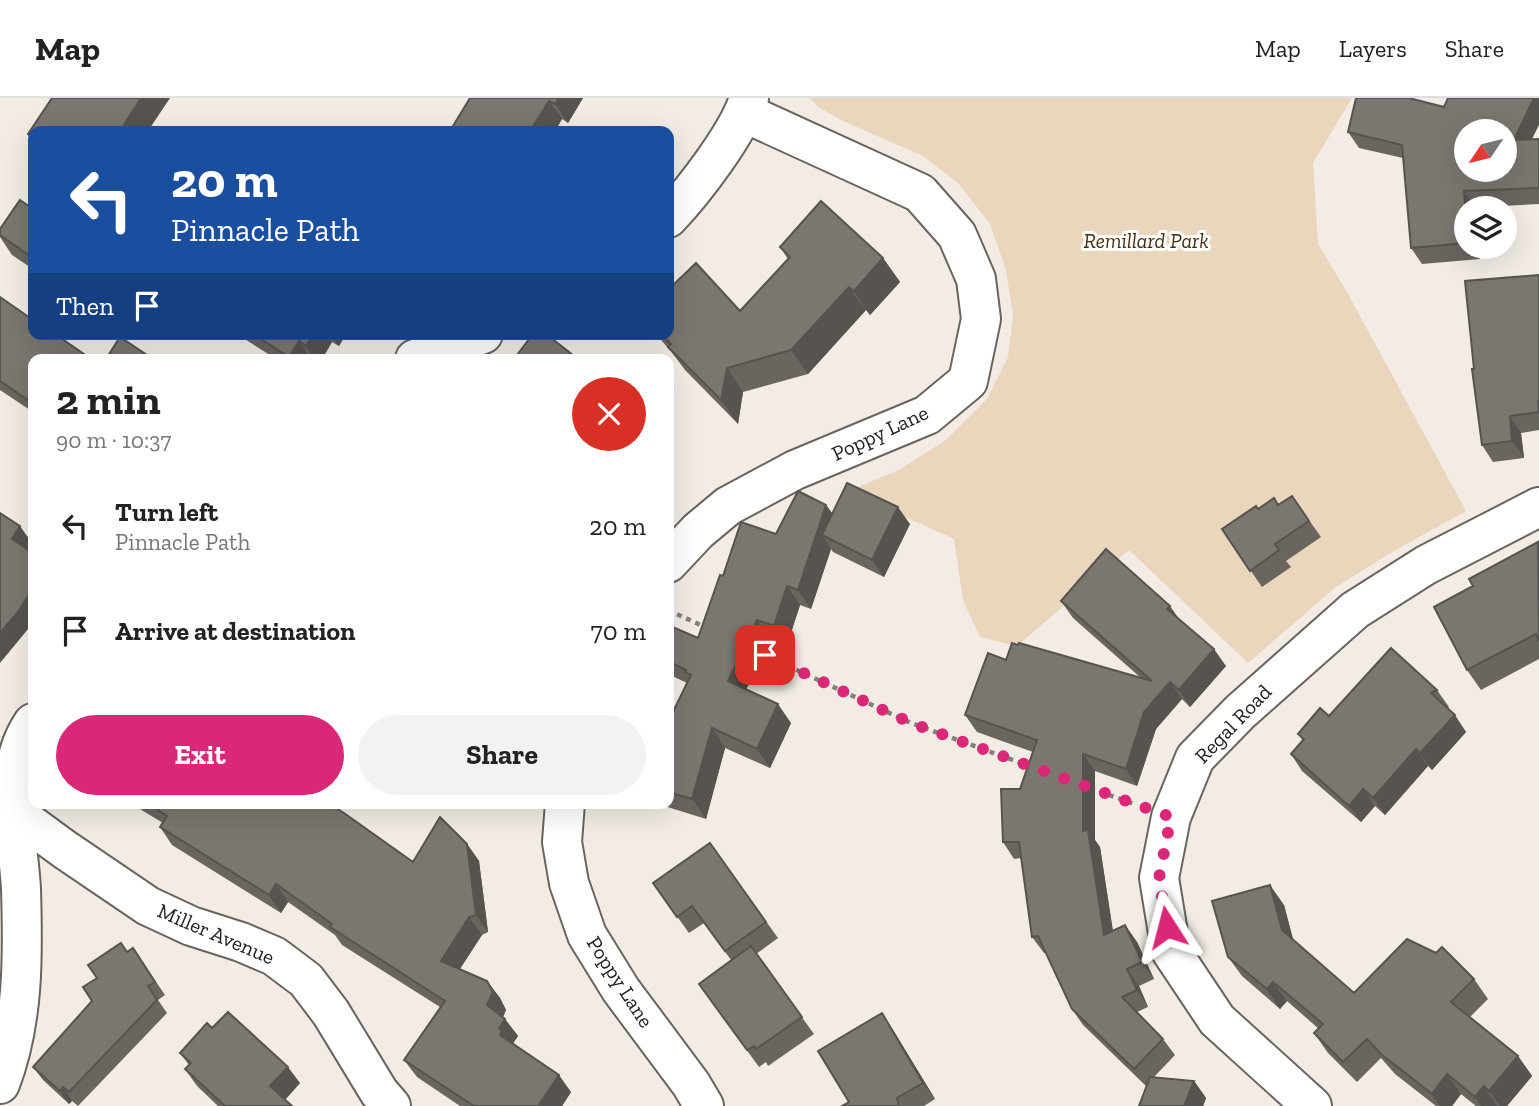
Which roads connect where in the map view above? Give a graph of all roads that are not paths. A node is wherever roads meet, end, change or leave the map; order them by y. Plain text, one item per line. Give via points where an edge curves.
1 (747, 105) edge
2 (674, 211) edge
3 (467, 340) edge
4 (429, 354) edge
5 (1539, 507) edge
6 (674, 557) edge
7 (28, 730) edge
8 (6, 806) edge
9 (565, 809) edge
10 (0, 1084) edge
11 (391, 1106) edge
12 (704, 1106) edge
13 (1312, 1106) edge

1 - 2 street via 713,162
1 - 6 street, Poppy Lane via 920,193 957,235 976,279 981,318 968,381 927,415 795,470 727,506
3 - 4 street
5 - 13 street, Regal Road via 1426,565 1355,610 1195,758 1171,817 1159,878 1171,951 1217,1020
7 - 8 street
8 - 10 street via 21,888 21,983 8,1064
8 - 11 street, Miller Avenue via 148,906 274,956 295,972 331,1013
9 - 12 street, Poppy Lane via 562,842 569,883 587,935

